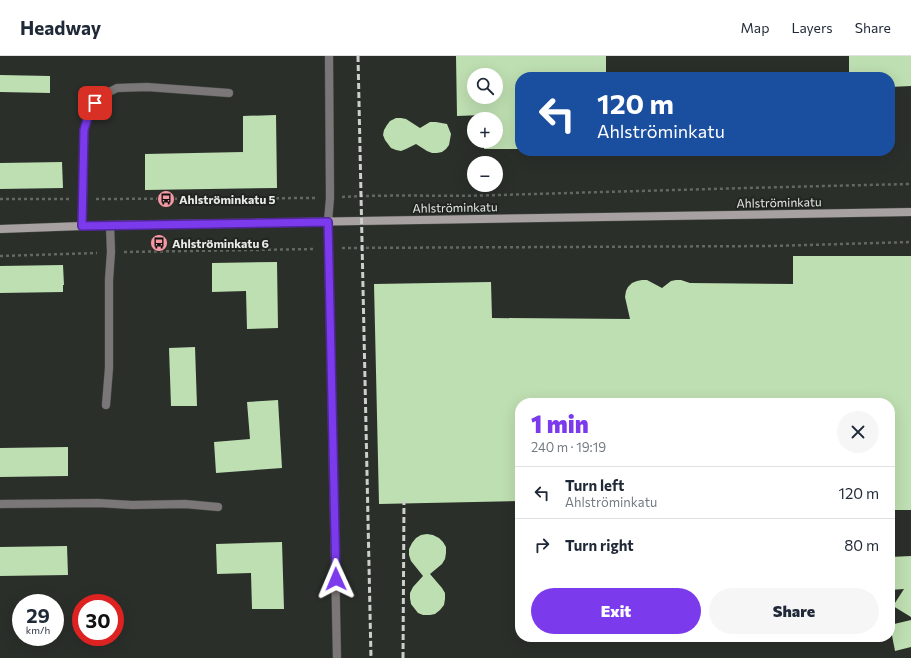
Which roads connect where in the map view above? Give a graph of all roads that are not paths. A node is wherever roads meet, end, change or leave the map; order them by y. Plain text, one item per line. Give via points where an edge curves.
1 (329, 56) edge
2 (229, 93) dead end
3 (911, 212) edge
4 (328, 222) junction
5 (110, 225) junction
6 (82, 226) junction
7 (0, 229) edge
8 (106, 405) dead end
9 (0, 504) edge
10 (218, 507) dead end
11 (337, 658) edge

1 - 4 street
2 - 6 street via 147,87 117,88 101,96 90,110 84,130
3 - 4 street, Ahlströminkatu
4 - 5 street, Ahlströminkatu
4 - 11 street
5 - 6 street, Ahlströminkatu
5 - 8 street via 109,368
6 - 7 street, Ahlströminkatu
9 - 10 street via 185,504

